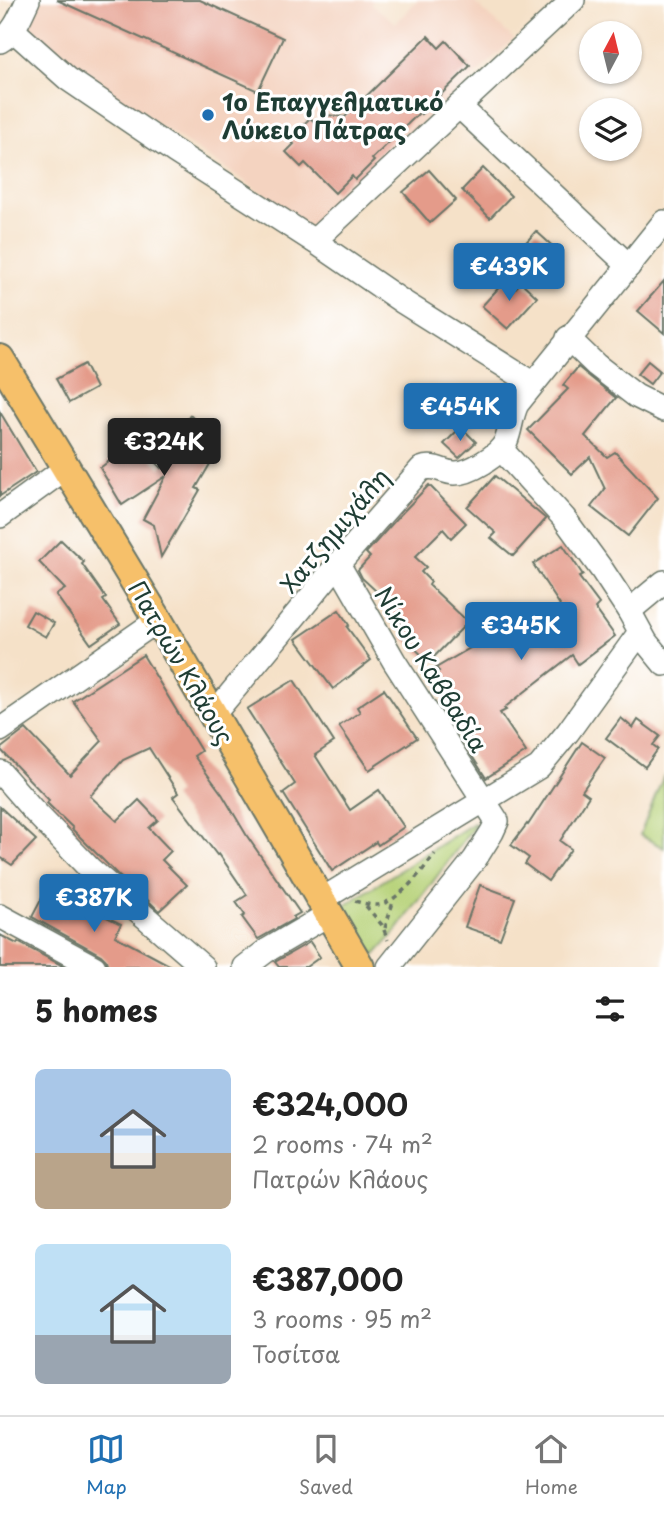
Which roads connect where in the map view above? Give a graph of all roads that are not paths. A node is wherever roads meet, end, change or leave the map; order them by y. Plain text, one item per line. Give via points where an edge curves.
1 (28, 0) edge
2 (573, 0) edge
3 (6, 35) edge
4 (459, 106) junction
5 (664, 222) edge
6 (314, 242) junction
7 (629, 266) junction
8 (568, 338) junction
9 (0, 359) edge
10 (532, 383) junction
11 (664, 410) edge
12 (501, 449) junction
13 (66, 468) junction
14 (0, 516) edge
15 (338, 564) junction
16 (664, 582) edge
17 (629, 611) junction
18 (158, 620) junction
19 (640, 632) junction
20 (664, 664) edge
21 (213, 715) junction
22 (0, 730) edge
23 (0, 772) edge
24 (484, 801) junction
25 (325, 907) junction
26 (0, 916) edge
27 (94, 967) edge
28 (204, 967) edge
29 (245, 967) edge
30 (360, 967) edge
31 (390, 967) edge

1 - 3 street
2 - 4 street
3 - 6 street
4 - 6 street
4 - 7 street
5 - 7 street
6 - 10 street
7 - 8 street
8 - 10 street
8 - 11 street via 636,396
9 - 13 main road, Πατρών Κλάους
10 - 12 street via 514,408
12 - 15 street, Χατζημιχάλη via 466,471 421,469
12 - 17 street via 564,518
13 - 14 street
13 - 18 main road, Πατρών Κλάους
15 - 21 street, Χατζημιχάλη
15 - 24 street, Νίκου Καββαδία
16 - 17 street
17 - 19 street
18 - 21 main road, Πατρών Κλάους
18 - 22 street
19 - 20 street
19 - 24 street via 544,762
21 - 25 main road, Πατρών Κλάους
23 - 28 street via 90,869
24 - 25 street
24 - 31 street, Νίκου Καββαδία via 497,821 492,832
25 - 29 street
25 - 30 main road, Πατρών Κλάους
26 - 27 street

